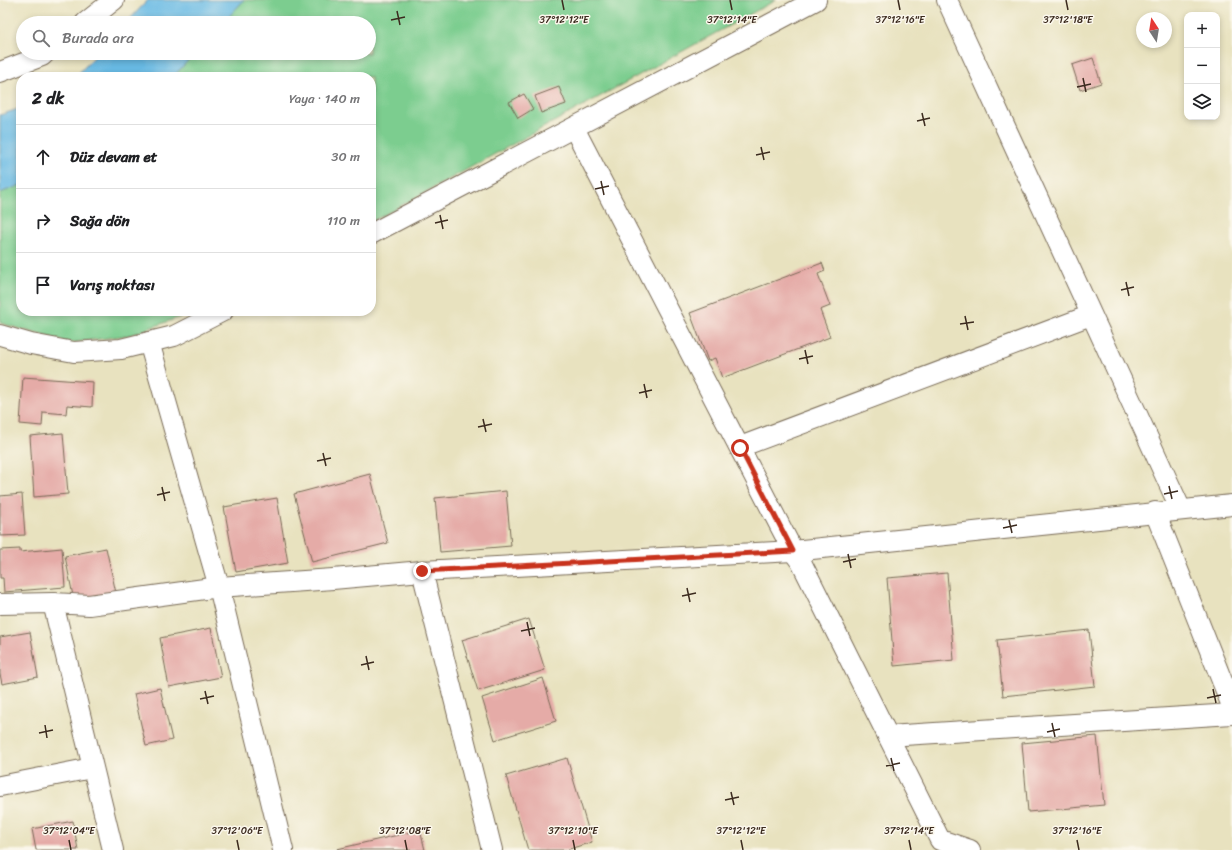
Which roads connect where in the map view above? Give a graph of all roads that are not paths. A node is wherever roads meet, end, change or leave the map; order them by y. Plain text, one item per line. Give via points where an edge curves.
1 (114, 0) edge
2 (816, 0) edge
3 (946, 0) edge
4 (94, 16) edge
5 (32, 60) edge
6 (0, 72) edge
7 (574, 128) junction
8 (376, 231) edge
9 (1091, 315) junction
10 (213, 316) edge
11 (0, 335) edge
12 (149, 342) junction
13 (740, 448) junction
14 (1232, 505) edge
15 (1181, 510) junction
16 (1155, 512) junction
17 (793, 551) junction
18 (422, 571) junction
19 (219, 587) junction
20 (53, 603) junction
21 (0, 604) edge
22 (1232, 706) edge
23 (1232, 714) edge
24 (888, 736) junction
25 (92, 768) junction
26 (0, 786) edge
27 (113, 850) edge
28 (283, 850) edge
29 (492, 850) edge
30 (969, 850) edge

1 - 4 street
2 - 7 street
3 - 9 street
5 - 6 street
7 - 8 street
7 - 13 street
9 - 13 street
9 - 15 street
10 - 12 street via 174,336
11 - 12 street via 74,352 121,349
12 - 19 street
13 - 17 street
14 - 15 street
15 - 16 street
16 - 17 street
16 - 22 street
17 - 18 street
17 - 24 street via 801,562
18 - 19 street
18 - 29 street
19 - 20 street via 104,604
19 - 28 street
20 - 21 street
20 - 25 street
23 - 24 street
24 - 30 street via 940,840
25 - 26 street
25 - 27 street

